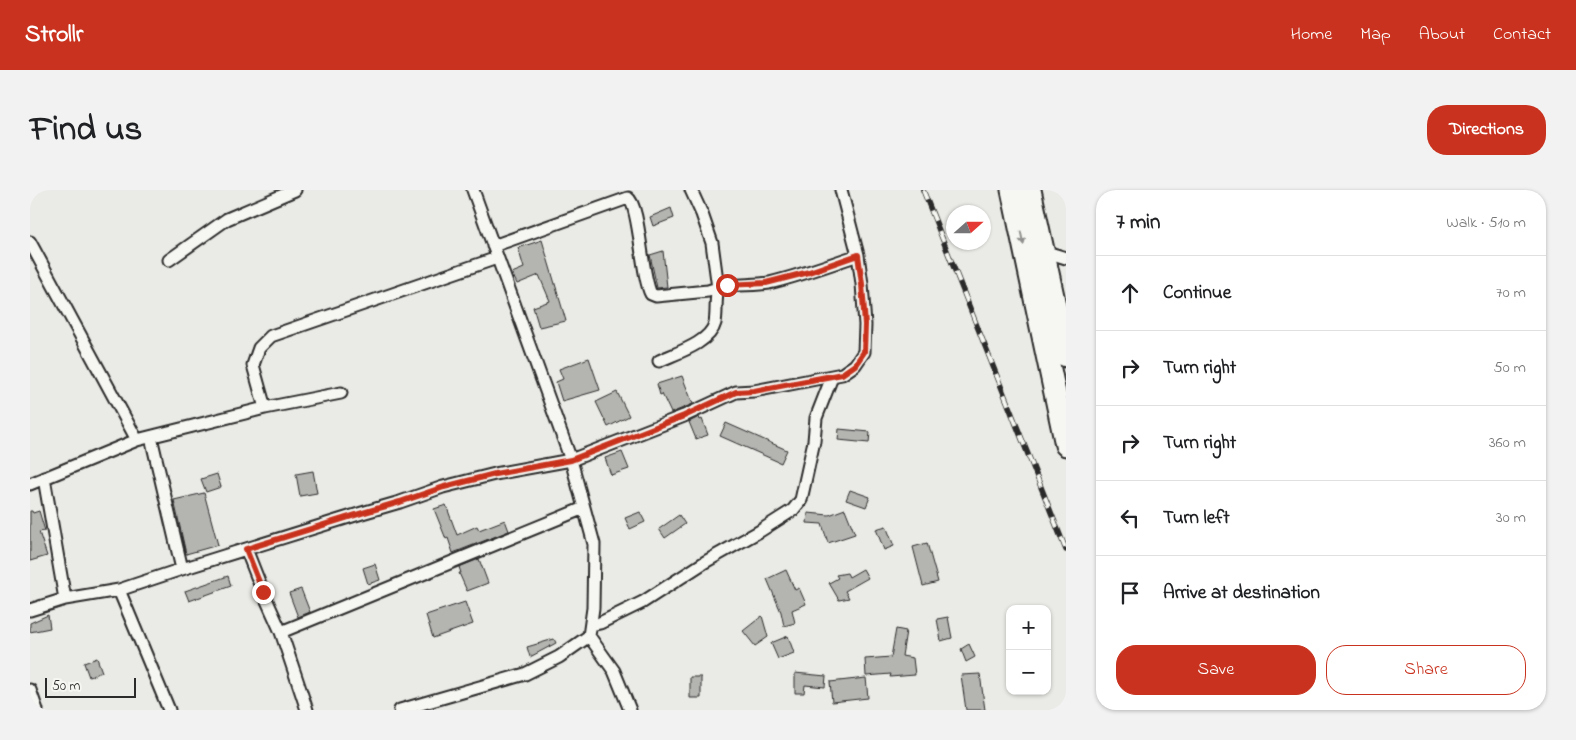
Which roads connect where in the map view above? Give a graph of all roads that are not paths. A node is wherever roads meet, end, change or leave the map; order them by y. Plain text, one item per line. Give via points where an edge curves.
1 (295, 190) edge
2 (473, 190) edge
3 (691, 190) edge
4 (841, 190) edge
5 (1012, 190) edge
6 (1030, 190) edge
7 (30, 242) edge
8 (493, 246) junction
9 (1043, 251) junction
10 (858, 255) junction
11 (497, 258) junction
12 (1066, 258) edge
13 (170, 260) dead end
14 (718, 288) junction
15 (1066, 356) edge
16 (659, 361) dead end
17 (832, 377) junction
18 (341, 393) dead end
19 (265, 408) junction
20 (151, 437) junction
21 (137, 440) junction
22 (1066, 445) edge
23 (571, 460) junction
24 (44, 478) junction
25 (30, 484) edge
26 (584, 508) junction
27 (246, 549) junction
28 (182, 569) junction
29 (119, 590) junction
30 (65, 599) junction
31 (30, 610) edge
32 (590, 630) junction
33 (281, 632) junction
34 (30, 690) edge
35 (37, 710) edge
36 (169, 710) edge
37 (307, 710) edge
38 (400, 710) edge
39 (630, 710) edge

1 - 13 street via 227,219
2 - 8 street
3 - 14 street via 712,243
4 - 10 street
5 -> 22 highway
6 - 9 highway
7 - 21 street
8 - 11 street
8 - 14 street via 628,198 635,209 641,258 651,294
9 - 12 street
9 - 15 highway
10 - 14 street via 766,283
10 - 17 street via 865,325 864,352 855,365
11 - 19 street via 271,336 259,348 253,366
11 - 23 street
14 - 16 street via 713,330 703,340
17 - 23 street via 736,392
17 - 32 street via 816,418 801,500 793,510 643,602
18 - 19 street
19 - 20 street
20 - 21 street
20 - 28 street
21 - 24 street
23 - 26 street
23 - 27 street via 444,487
24 - 25 street
24 - 30 street
26 - 32 street via 594,544
26 - 33 street
27 - 28 street
27 - 33 street
28 - 29 street
29 - 30 street
29 - 36 street
30 - 31 street
32 - 38 street via 559,657 525,674
32 - 39 street via 614,671
33 - 37 street
34 - 35 street

